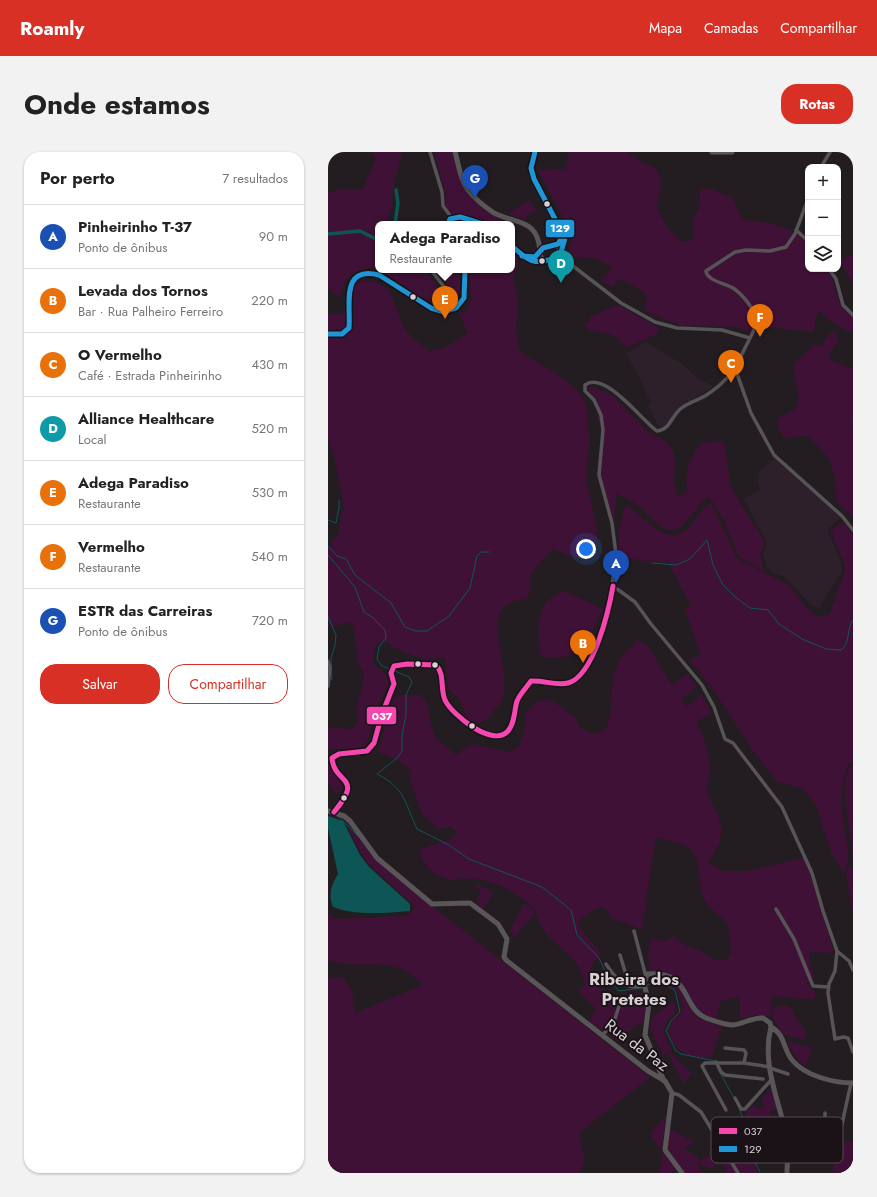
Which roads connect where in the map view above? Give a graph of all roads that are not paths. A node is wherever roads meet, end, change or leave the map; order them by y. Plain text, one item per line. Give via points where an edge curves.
1 (430, 152) edge
2 (455, 152) edge
3 (535, 152) edge
4 (712, 152) edge
5 (732, 152) edge
6 (830, 152) edge
7 (823, 164) edge
8 (807, 200) edge
9 (452, 218) junction
10 (450, 221) edge
11 (473, 221) edge
12 (796, 230) junction
13 (562, 233) junction
14 (538, 238) junction
15 (805, 238) edge
16 (547, 246) junction
17 (556, 246) junction
18 (515, 249) edge
19 (540, 252) junction
20 (561, 254) junction
21 (522, 256) junction
22 (547, 261) junction
23 (832, 272) edge
24 (433, 273) edge
25 (465, 273) edge
26 (459, 306) junction
27 (853, 315) edge
28 (328, 334) edge
29 (750, 338) junction
30 (735, 368) junction
31 (853, 530) edge
32 (613, 586) junction
33 (328, 661) edge
34 (328, 686) edge
35 (328, 811) edge
36 (334, 812) junction
37 (776, 909) dead end
38 (634, 931) dead end
39 (837, 951) junction
40 (620, 955) dead end
41 (606, 964) dead end
42 (853, 970) edge
43 (646, 977) junction
44 (644, 985) junction
45 (828, 986) junction
46 (619, 1006) dead end
47 (771, 1027) junction
48 (602, 1035) junction
49 (725, 1048) dead end
50 (853, 1052) edge
51 (716, 1062) junction
52 (744, 1063) junction
53 (770, 1067) junction
54 (788, 1074) dead end
55 (763, 1079) dead end
56 (772, 1080) junction
57 (665, 1082) junction
58 (852, 1083) edge
59 (672, 1093) junction
60 (735, 1098) dead end
61 (726, 1110) dead end
62 (781, 1117) edge
63 (843, 1120) edge
64 (711, 1127) edge
65 (732, 1163) edge
66 (682, 1173) edge
67 (738, 1173) edge

1 - 9 street via 442,192 443,206
2 - 14 street via 462,178 471,193 495,213 528,225
3 - 13 street via 532,168 534,179
4 - 5 street
6 - 7 street
8 - 12 street
9 - 10 street
9 - 11 street via 460,217
12 - 15 street
12 - 29 street via 790,243 780,249 735,252 706,271 709,277 733,288 753,310 756,323
13 - 17 street
13 - 20 street via 565,239
14 - 16 street
14 - 19 street
16 - 17 street
16 - 19 street
17 - 20 street via 561,248
18 - 21 street
19 - 21 street via 533,258
19 - 22 street via 542,259
20 - 22 street
20 - 29 street via 620,303 655,322 677,328 722,330
21 - 22 street via 531,262
23 - 27 street via 843,305
24 - 26 street
25 - 26 street via 465,294
26 - 28 street via 449,312 439,312 378,275 363,273 349,288 349,328 342,334
29 - 30 street
30 - 31 street via 751,413 774,454 842,516
30 - 32 street via 723,384 682,407 667,427 660,431 654,429 602,384 585,385 585,391 594,400 602,415 599,475 612,523 617,562 612,577
32 - 36 street via 603,629 587,665 574,680 562,684 531,681 517,703 510,729 503,734 479,730 457,717 445,700 441,671 436,665 394,666 391,673 394,684 374,743 366,751 339,754 332,758 332,763 347,783 347,794
32 - 39 street via 635,602 702,685 714,707 725,740 733,743 782,807 812,873
33 - 34 street
35 - 36 street
36 - 48 street, Rua da Paz via 350,821 377,858 432,904 470,904 498,924 507,939 504,957 506,960
37 - 45 street via 794,939 813,986
38 - 43 street
39 - 42 street via 849,961
39 - 45 street via 835,971
40 - 44 street via 628,982
41 - 44 street via 618,981 639,988
43 - 44 street
43 - 47 street via 647,974 651,974 676,980 685,990 696,1013 706,1018 733,1025 763,1018
44 - 57 street via 649,1003 645,1035
45 - 50 street via 835,1039 848,1038
46 - 48 street via 613,1025
47 - 53 street via 767,1048
47 - 58 street via 777,1030 783,1039 792,1060 805,1070 827,1080
48 - 57 street, Rua da Paz
49 - 52 street via 744,1050
51 - 52 street
51 - 55 street via 724,1075
51 - 61 street via 707,1062 702,1066
52 - 53 street
53 - 54 street
53 - 56 street
56 - 60 street via 745,1109 741,1109
56 - 62 street
57 - 59 street, Rua da Paz
58 - 63 street
59 - 64 street, Rua da Paz via 679,1095 702,1112
59 - 66 street via 664,1147
65 - 67 street, Rua da Paz

